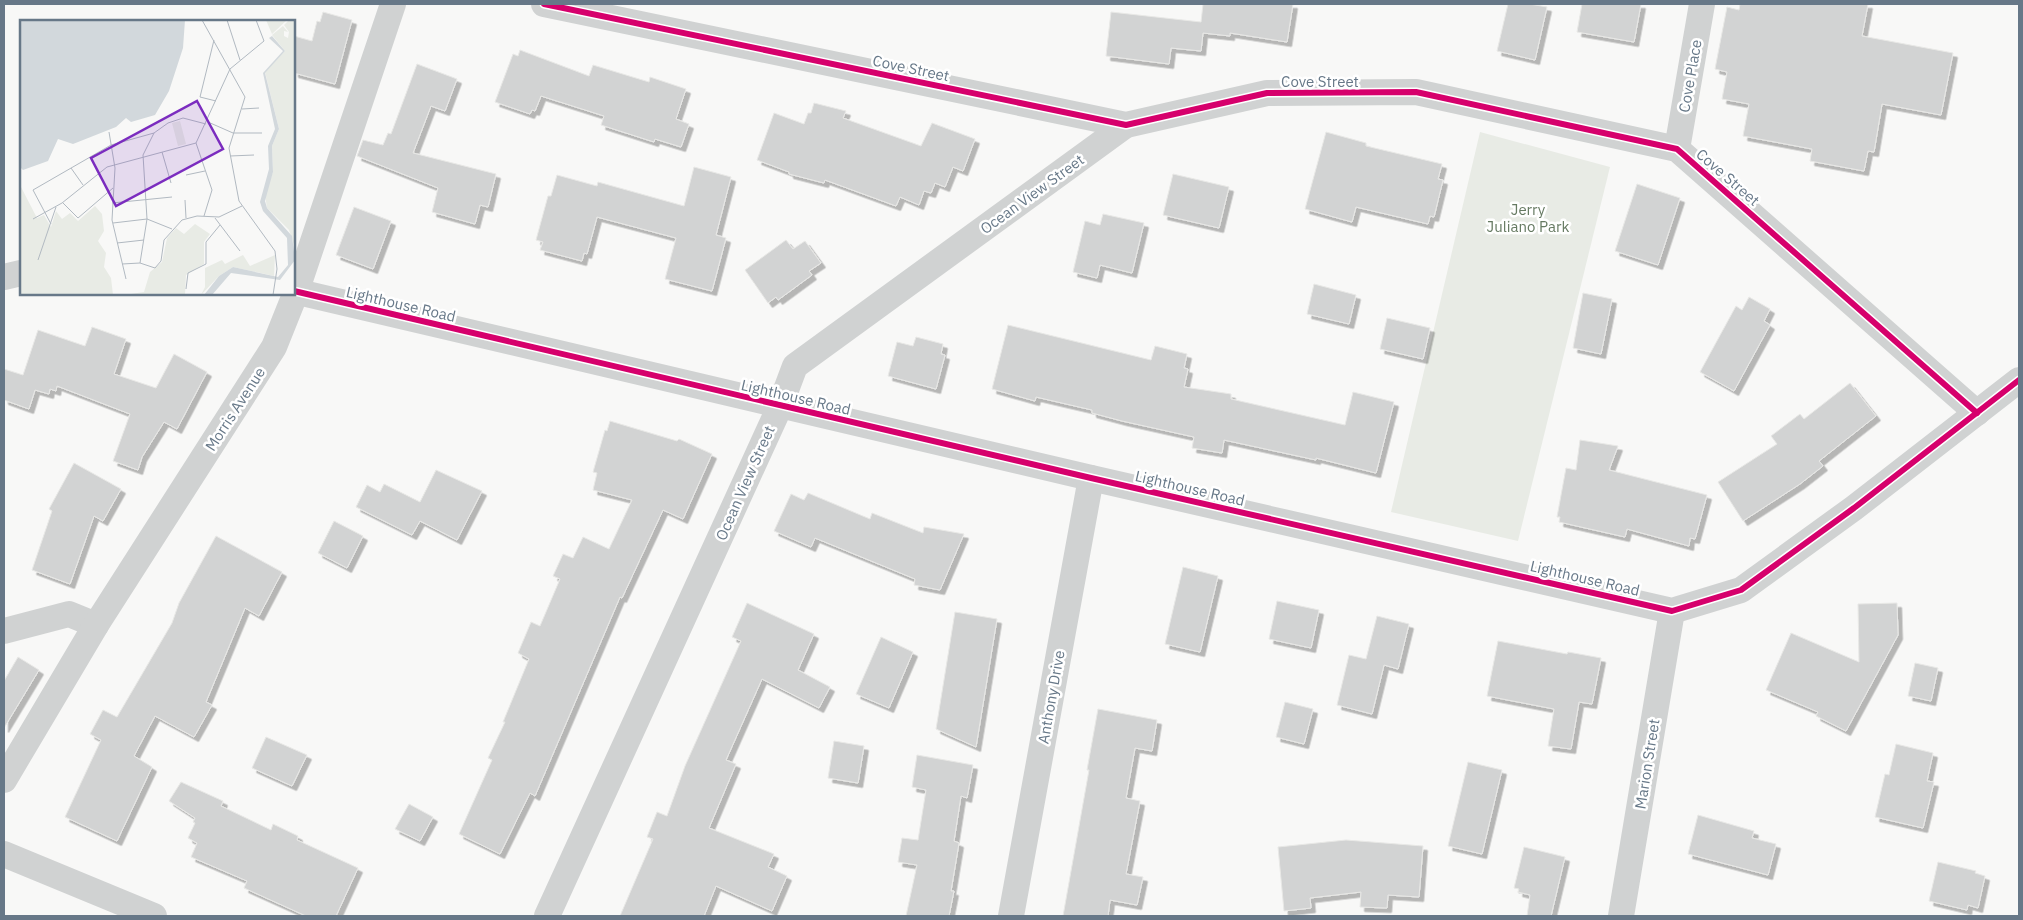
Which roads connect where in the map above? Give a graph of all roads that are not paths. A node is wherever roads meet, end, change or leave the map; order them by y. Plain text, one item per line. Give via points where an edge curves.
1 (393, 4) edge
2 (544, 4) edge
3 (1702, 4) edge
4 (1126, 125) junction
5 (1677, 149) junction
6 (20, 273) edge
7 (4, 277) edge
8 (295, 292) edge
9 (294, 295) edge
10 (2015, 392) edge
11 (780, 406) junction
12 (1977, 413) junction
13 (1091, 478) junction
14 (1672, 610) junction
15 (96, 625) junction
16 (4, 631) edge
17 (4, 780) edge
18 (4, 854) edge
19 (154, 916) edge
20 (547, 916) edge
21 (1011, 916) edge
22 (1621, 916) edge

1 - 8 street, Morris Avenue
2 - 4 street, Cove Street
3 - 5 street, Cove Place
4 - 5 street, Cove Street via 1267,93 1416,92
4 - 11 street, Ocean View Street via 795,366
5 - 12 street, Cove Street
6 - 7 street
8 - 11 street, Lighthouse Road
9 - 15 street, Morris Avenue via 274,348
10 - 12 street, Lighthouse Road
11 - 13 street, Lighthouse Road
11 - 20 street, Ocean View Street
12 - 14 street, Lighthouse Road via 1741,590
13 - 14 street, Lighthouse Road
13 - 21 street, Anthony Drive
14 - 22 street, Marion Street
15 - 16 street via 69,614
15 - 17 street, Morris Avenue
18 - 19 street

